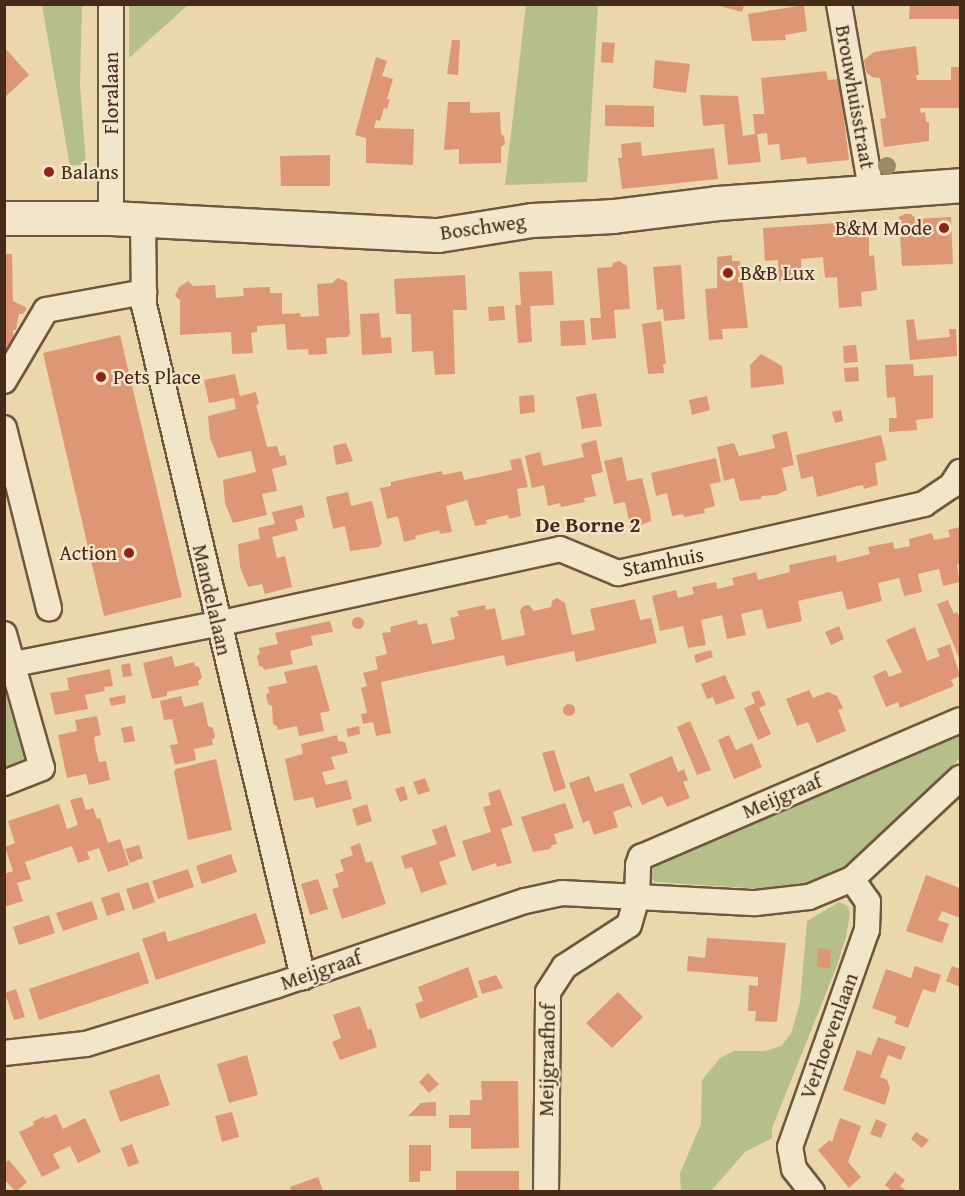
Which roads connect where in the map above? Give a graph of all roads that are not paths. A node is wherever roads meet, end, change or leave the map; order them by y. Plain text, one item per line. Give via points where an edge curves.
1 (111, 4) edge
2 (839, 4) edge
3 (960, 185) edge
4 (871, 190) junction
5 (4, 218) edge
6 (111, 218) junction
7 (143, 220) junction
8 (144, 292) junction
9 (4, 381) edge
10 (4, 428) edge
11 (960, 472) edge
12 (49, 608) dead end
13 (217, 624) junction
14 (4, 634) edge
15 (9, 665) edge
16 (960, 720) edge
17 (960, 778) edge
18 (4, 783) edge
19 (852, 879) junction
20 (637, 897) junction
21 (303, 977) junction
22 (4, 1053) edge
23 (546, 1191) edge
24 (812, 1191) edge

1 - 6 street, Floralaan
2 - 4 street, Brouwhuisstraat
3 - 4 street, Boschweg
4 - 7 street, Boschweg via 613,216 531,220 438,235
5 - 6 street, Boschweg
6 - 7 street, Boschweg
7 - 8 street, Mandelalaan
8 - 9 street via 46,310
8 - 13 street, Mandelalaan
10 - 12 street
11 - 13 street, Stamhuis via 951,486 924,504 618,573 560,549
13 - 15 street, Stamhuis
13 - 21 street, Mandelalaan
14 - 15 street
15 - 18 street via 42,768
16 - 20 street, Meijgraaf via 652,850 641,857 638,865
17 - 19 street, Meijgraaf
19 - 20 street, Meijgraaf via 809,897 782,902
19 - 24 street, Verhoevenlaan via 868,902 867,930 790,1147 794,1169
20 - 21 street, Meijgraaf via 562,893 525,901
20 - 23 street, Meijgraafhof via 629,924 564,967 548,992
21 - 22 street, Meijgraaf via 86,1044

